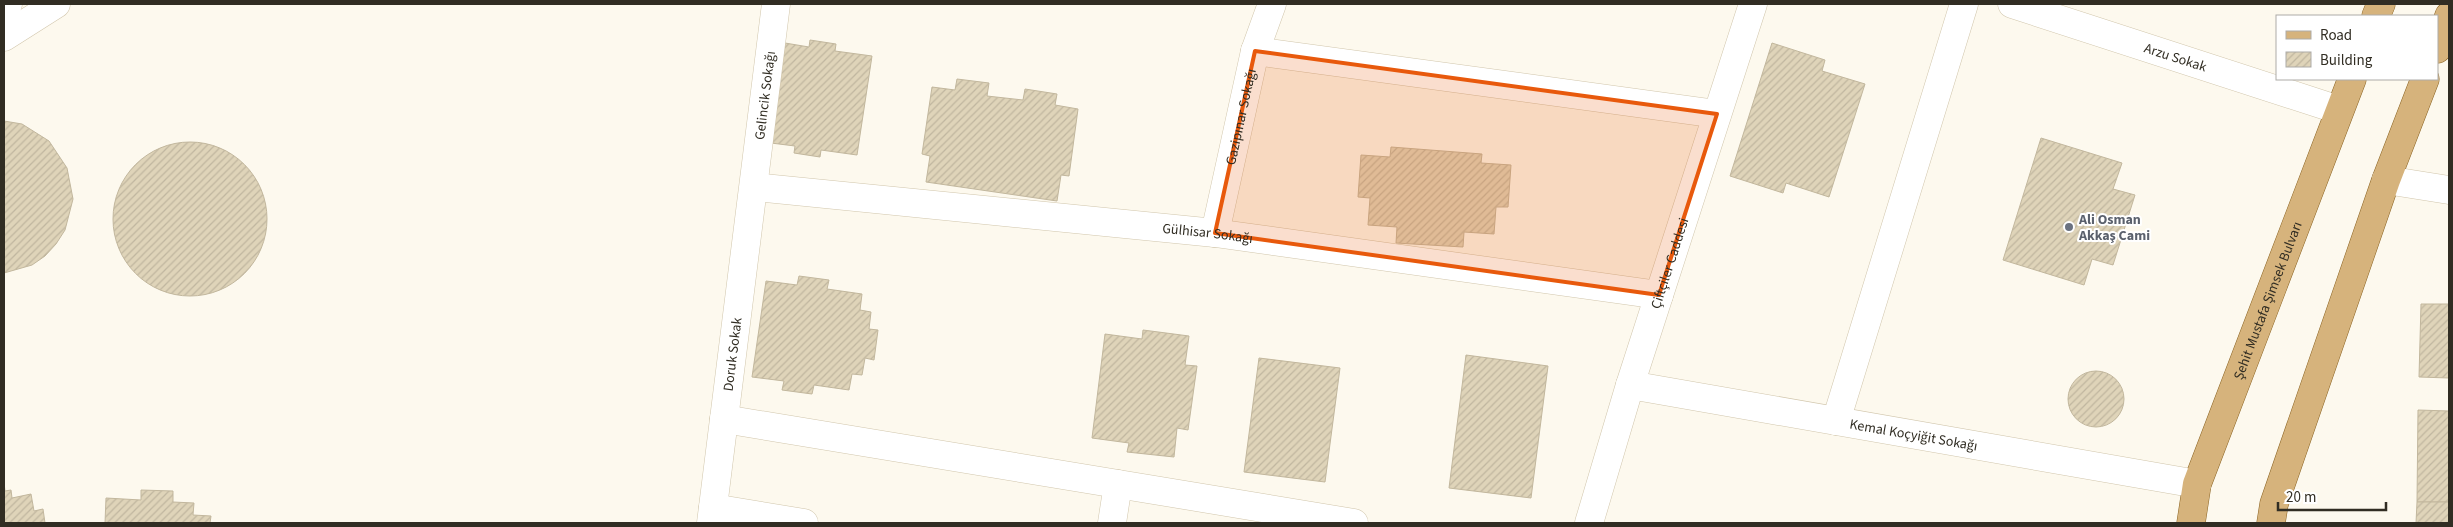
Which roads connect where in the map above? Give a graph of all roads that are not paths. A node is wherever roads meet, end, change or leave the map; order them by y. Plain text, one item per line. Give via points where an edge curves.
1 (8, 4) edge
2 (56, 4) edge
3 (776, 4) edge
4 (1272, 4) edge
5 (1753, 4) edge
6 (1964, 4) edge
7 (2012, 4) edge
8 (4, 7) edge
9 (2449, 16) edge
10 (4, 37) edge
11 (2438, 46) edge
12 (1255, 52) junction
13 (2352, 80) edge
14 (2425, 80) edge
15 (2339, 110) junction
16 (1718, 114) junction
17 (2386, 180) junction
18 (754, 186) junction
19 (2449, 190) edge
20 (1215, 233) junction
21 (1659, 295) junction
22 (1630, 384) junction
23 (724, 419) junction
24 (1836, 421) junction
25 (1118, 484) junction
26 (2197, 484) junction
27 (712, 516) edge
28 (804, 523) edge
29 (1112, 523) edge
30 (1354, 523) edge
31 (1589, 523) edge
32 (2191, 523) edge
33 (2271, 523) edge

1 - 8 street
2 - 10 street
3 - 18 street, Gelincik Sokağı
4 - 12 street, Gazipınar Sokağı
5 - 16 street, Çiftçiler Caddesi
6 - 24 street
7 - 15 street, Arzu Sokak
9 - 11 main road
12 - 16 street
12 - 20 street, Gazipınar Sokağı
13 - 15 main road, Şehit Mustafa Şimsek Bulvarı
14 - 17 main road
15 - 26 main road, Şehit Mustafa Şimsek Bulvarı
16 - 21 street, Çiftçiler Caddesi
17 - 19 street
17 - 33 main road via 2274,504
18 - 20 street, Gülhisar Sokağı
18 - 23 street, Doruk Sokak
20 - 21 street, Gülhisar Sokağı
21 - 22 street, Çiftçiler Caddesi
22 - 24 street, Kemal Koçyiğit Sokağı
22 - 31 street, Çiftçiler Caddesi
23 - 25 street
23 - 27 street, Doruk Sokak
24 - 26 street, Kemal Koçyiğit Sokağı
25 - 29 street
25 - 30 street
26 - 32 main road, Şehit Mustafa Şimsek Bulvarı
27 - 28 street

